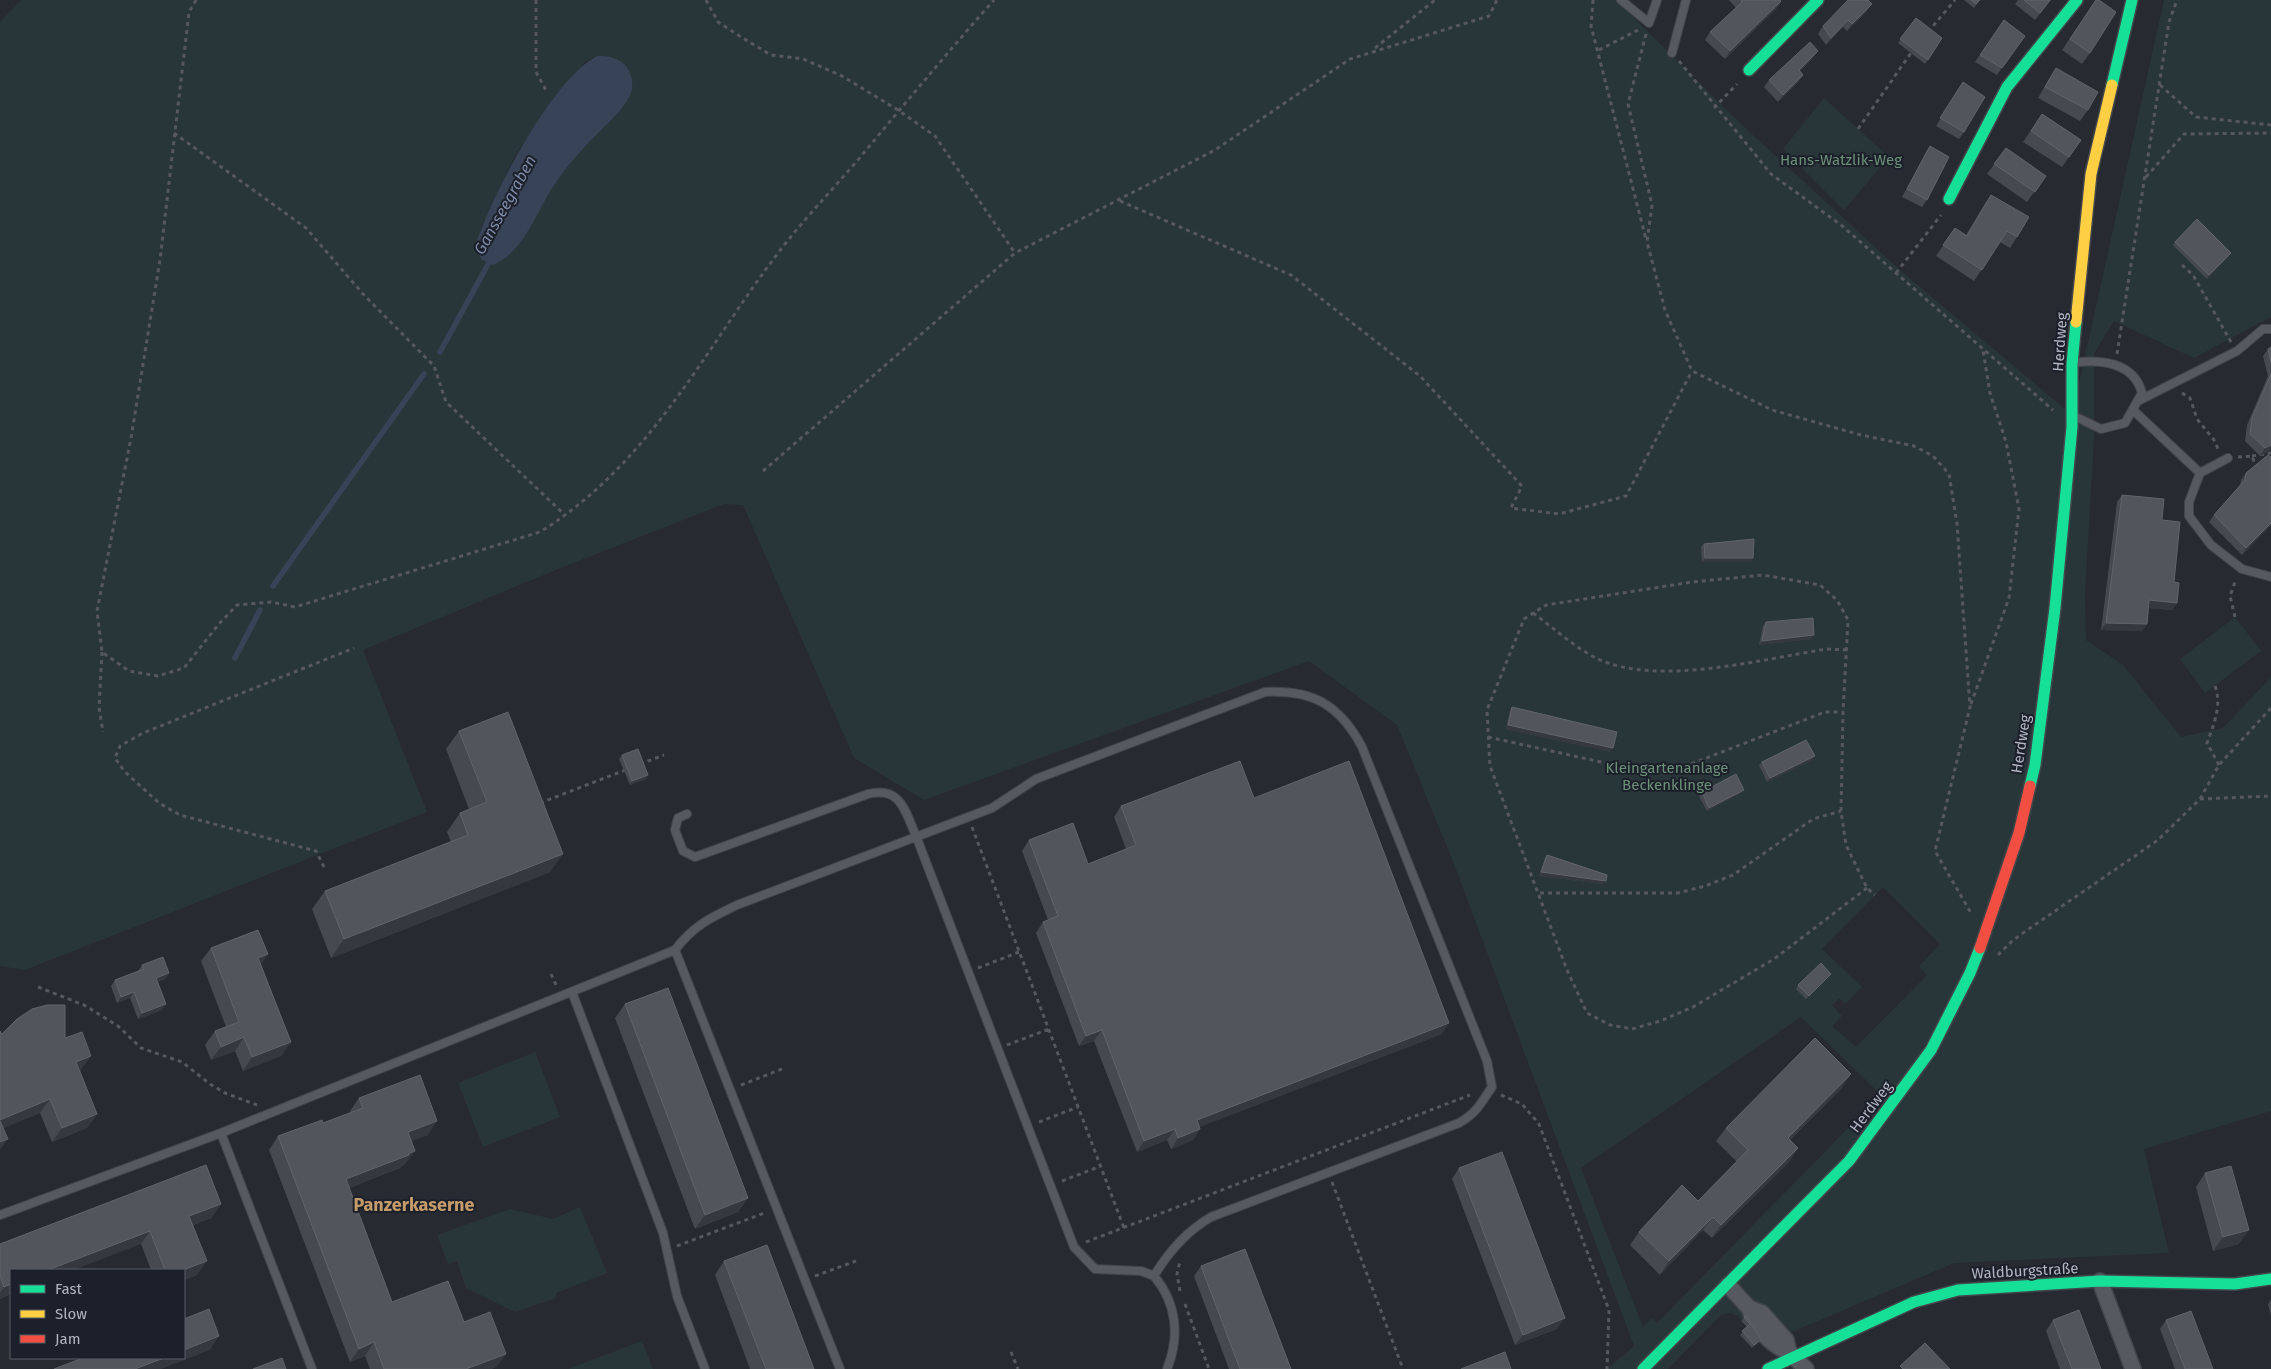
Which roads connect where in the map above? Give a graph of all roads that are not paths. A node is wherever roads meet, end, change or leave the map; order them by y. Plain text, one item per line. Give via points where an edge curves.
1 (1621, 0) edge
2 (1656, 0) edge
3 (1686, 0) edge
4 (1818, 0) edge
5 (2077, 0) edge
6 (2132, 0) edge
7 (1672, 53) road end
8 (1749, 70) road end
9 (1949, 199) road end
10 (2271, 329) edge
11 (2072, 364) junction
12 (2140, 400) junction
13 (2133, 410) junction
14 (2072, 421) junction
15 (2226, 460) road end
16 (2200, 473) junction
17 (2271, 577) edge
18 (687, 814) dead end
19 (916, 836) junction
20 (675, 950) junction
21 (572, 992) junction
22 (221, 1133) junction
23 (0, 1216) edge
24 (1154, 1276) junction
25 (2271, 1278) edge
26 (2100, 1282) junction
27 (1722, 1283) junction
28 (1792, 1354) junction
29 (312, 1369) edge
30 (704, 1369) edge
31 (840, 1369) edge
32 (1167, 1369) edge
33 (1643, 1369) edge
34 (1768, 1369) edge
35 (1806, 1369) edge
36 (2133, 1369) edge

1 - 2 lane via 1649,24
3 - 7 lane
4 - 8 street
5 - 9 street via 2007,87
6 - 11 street, Herdweg via 2091,174
10 - 12 lane via 2263,329 2237,351
11 - 12 lane via 2094,360 2131,372 2139,382
11 - 14 street, Herdweg
12 - 13 lane
13 - 14 lane via 2124,423 2101,429
13 - 16 lane
14 - 27 street, Herdweg via 2055,608 2035,765 2019,833 1970,973 1931,1050 1849,1161
15 - 16 lane
16 - 17 lane via 2189,502 2190,516 2211,544 2242,569
18 - 19 lane via 678,818 674,830 683,851 695,856 881,790 893,794 902,803
19 - 20 lane via 714,915 688,934
19 - 24 lane via 1074,1247 1095,1269 1141,1271
19 - 24 lane via 992,808 1036,778 1265,692 1304,694 1340,714 1353,730 1487,1061 1490,1090 1480,1108 1459,1123 1211,1217 1184,1236
20 - 21 lane
20 - 31 lane
21 - 22 lane
21 - 30 lane via 663,1233 677,1296
22 - 23 lane
22 - 29 lane
24 - 32 lane via 1164,1287 1175,1322 1176,1343
25 - 26 street, Waldburgstraße via 2236,1284
26 - 28 street, Waldburgstraße via 1958,1290 1914,1302
26 - 36 street
27 - 28 street via 1749,1308 1753,1321 1774,1343
27 - 33 street, Herdweg
28 - 34 street, Waldburgstraße
28 - 35 street

